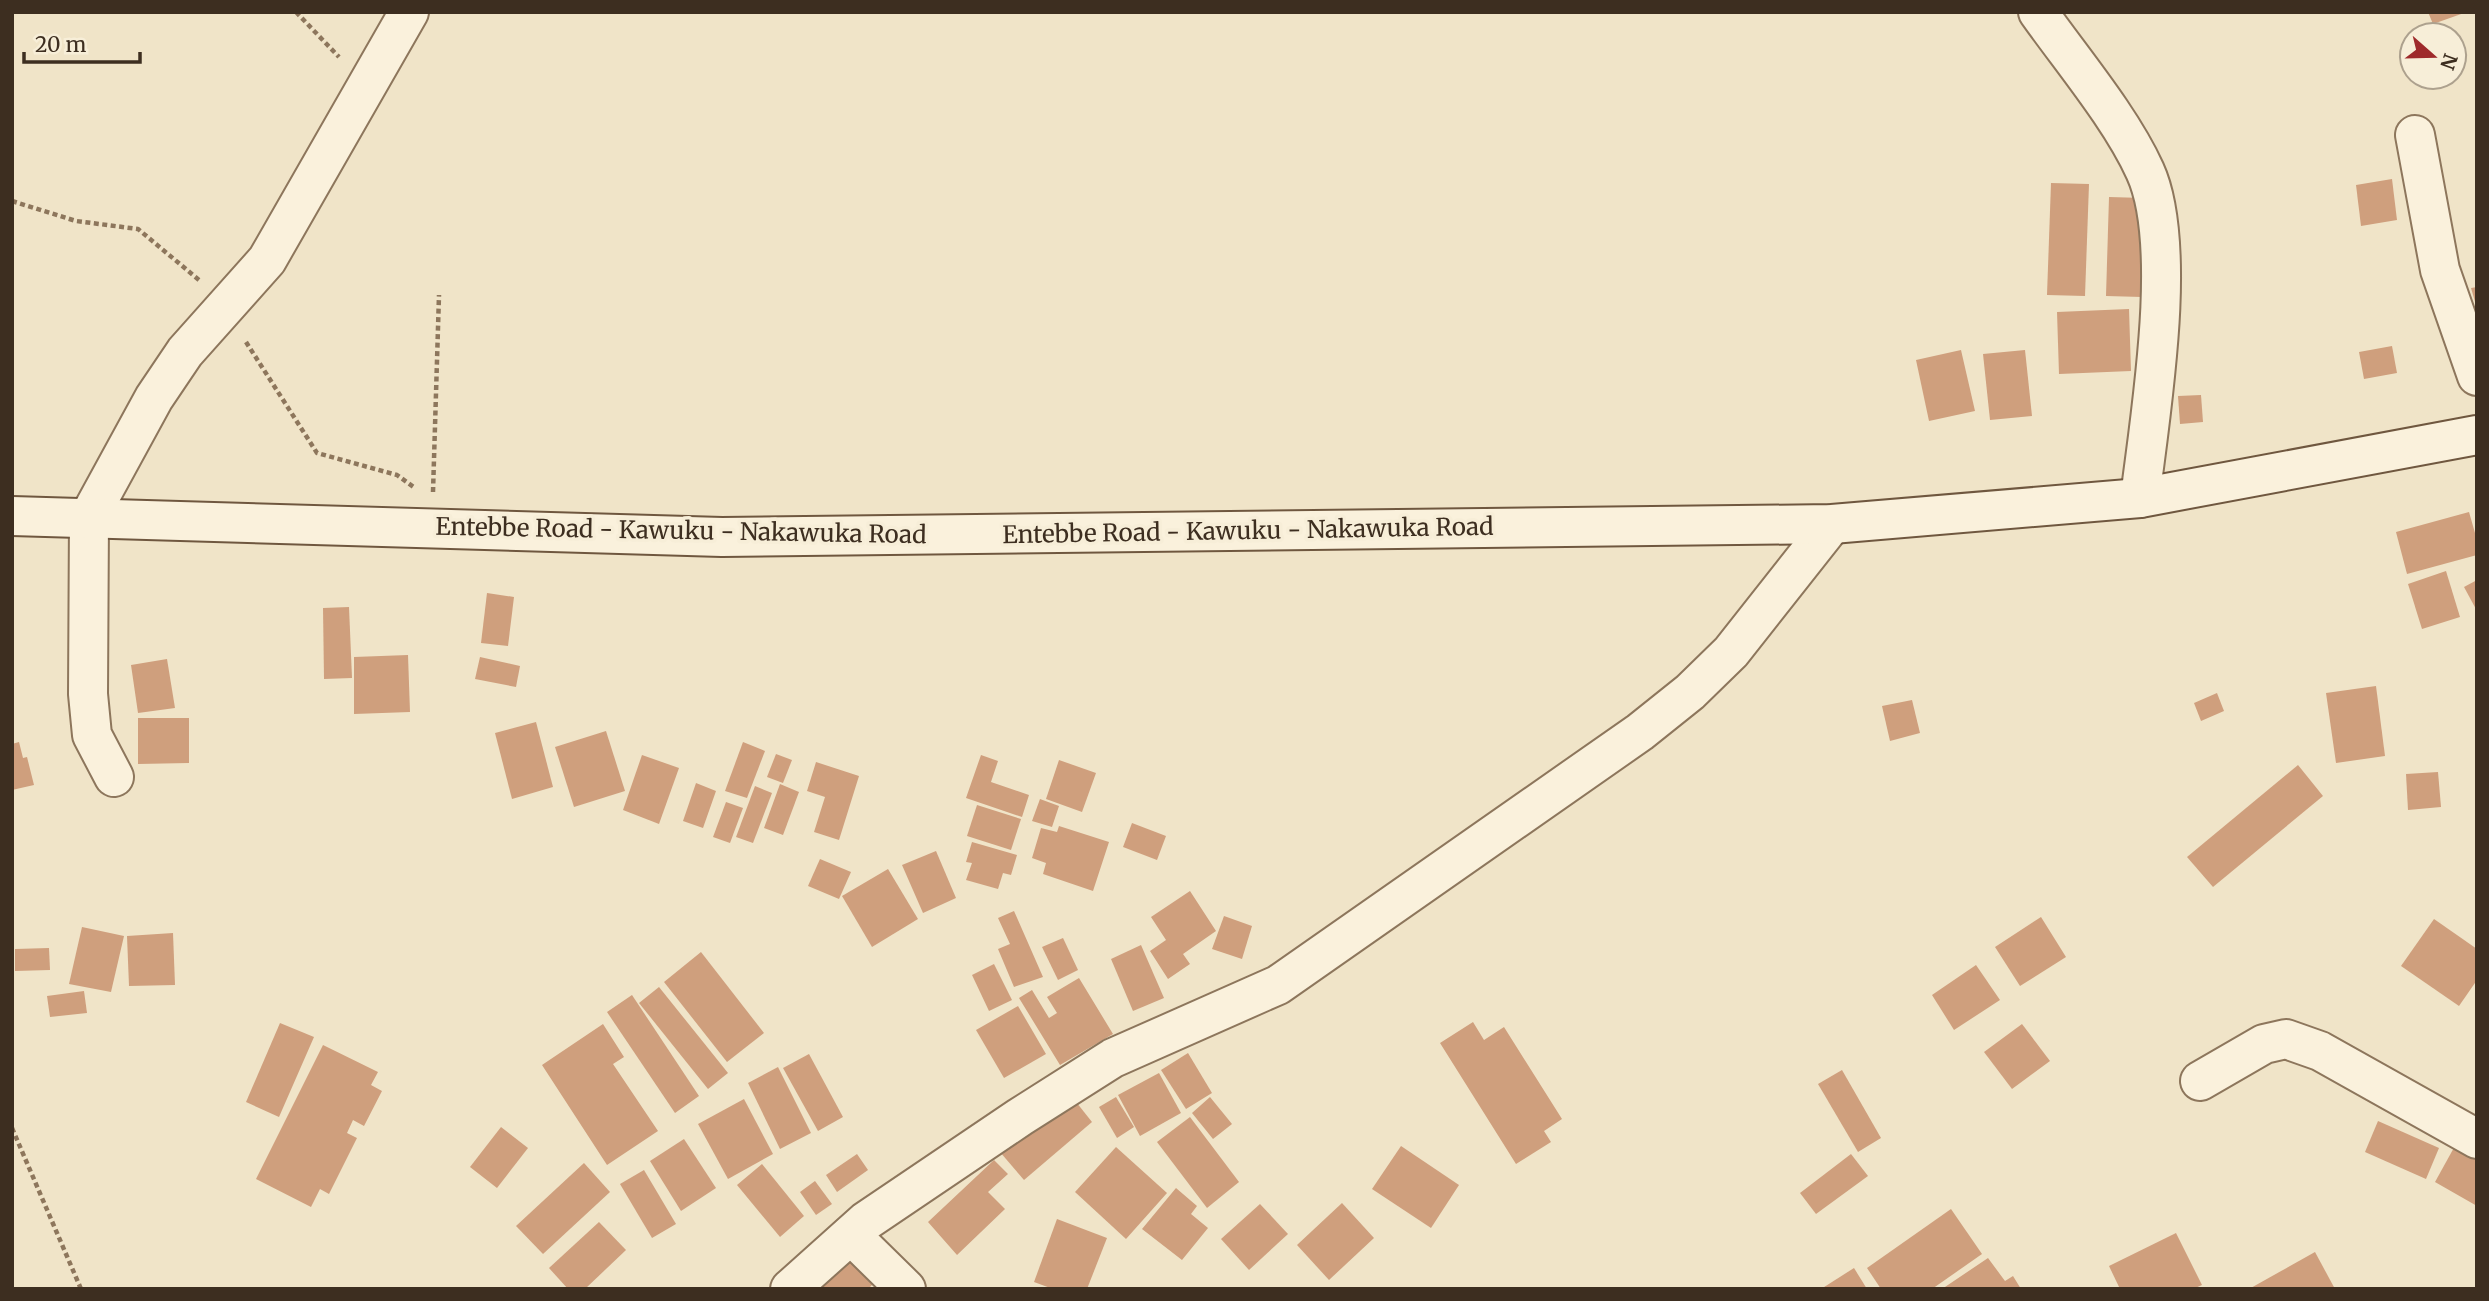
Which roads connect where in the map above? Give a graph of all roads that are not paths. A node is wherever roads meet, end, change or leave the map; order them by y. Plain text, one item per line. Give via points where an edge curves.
1 (409, 12) edge
2 (2038, 12) edge
3 (2415, 135) dead end
4 (2477, 376) edge
5 (2477, 435) edge
6 (2140, 498) junction
7 (12, 516) edge
8 (89, 517) junction
9 (1832, 524) junction
10 (114, 777) dead end
11 (2200, 1081) dead end
12 (2477, 1139) edge
13 (851, 1235) junction
14 (790, 1289) edge
15 (906, 1289) edge

1 - 8 street via 267,260 185,352 153,398
2 - 6 street via 2146,172 2157,213 2156,359
3 - 4 street via 2440,270
5 - 6 street, Entebbe Road - Kawuku - Nakawuka Road
6 - 9 street, Entebbe Road - Kawuku - Nakawuka Road
7 - 8 street, Entebbe Road - Kawuku - Nakawuka Road
8 - 9 street, Entebbe Road - Kawuku - Nakawuka Road via 722,537
8 - 10 street via 88,694 92,735
9 - 13 street via 1731,652 1640,732 1278,985 1113,1058
11 - 12 street via 2264,1044 2286,1039 2320,1051
13 - 14 street
13 - 15 street

